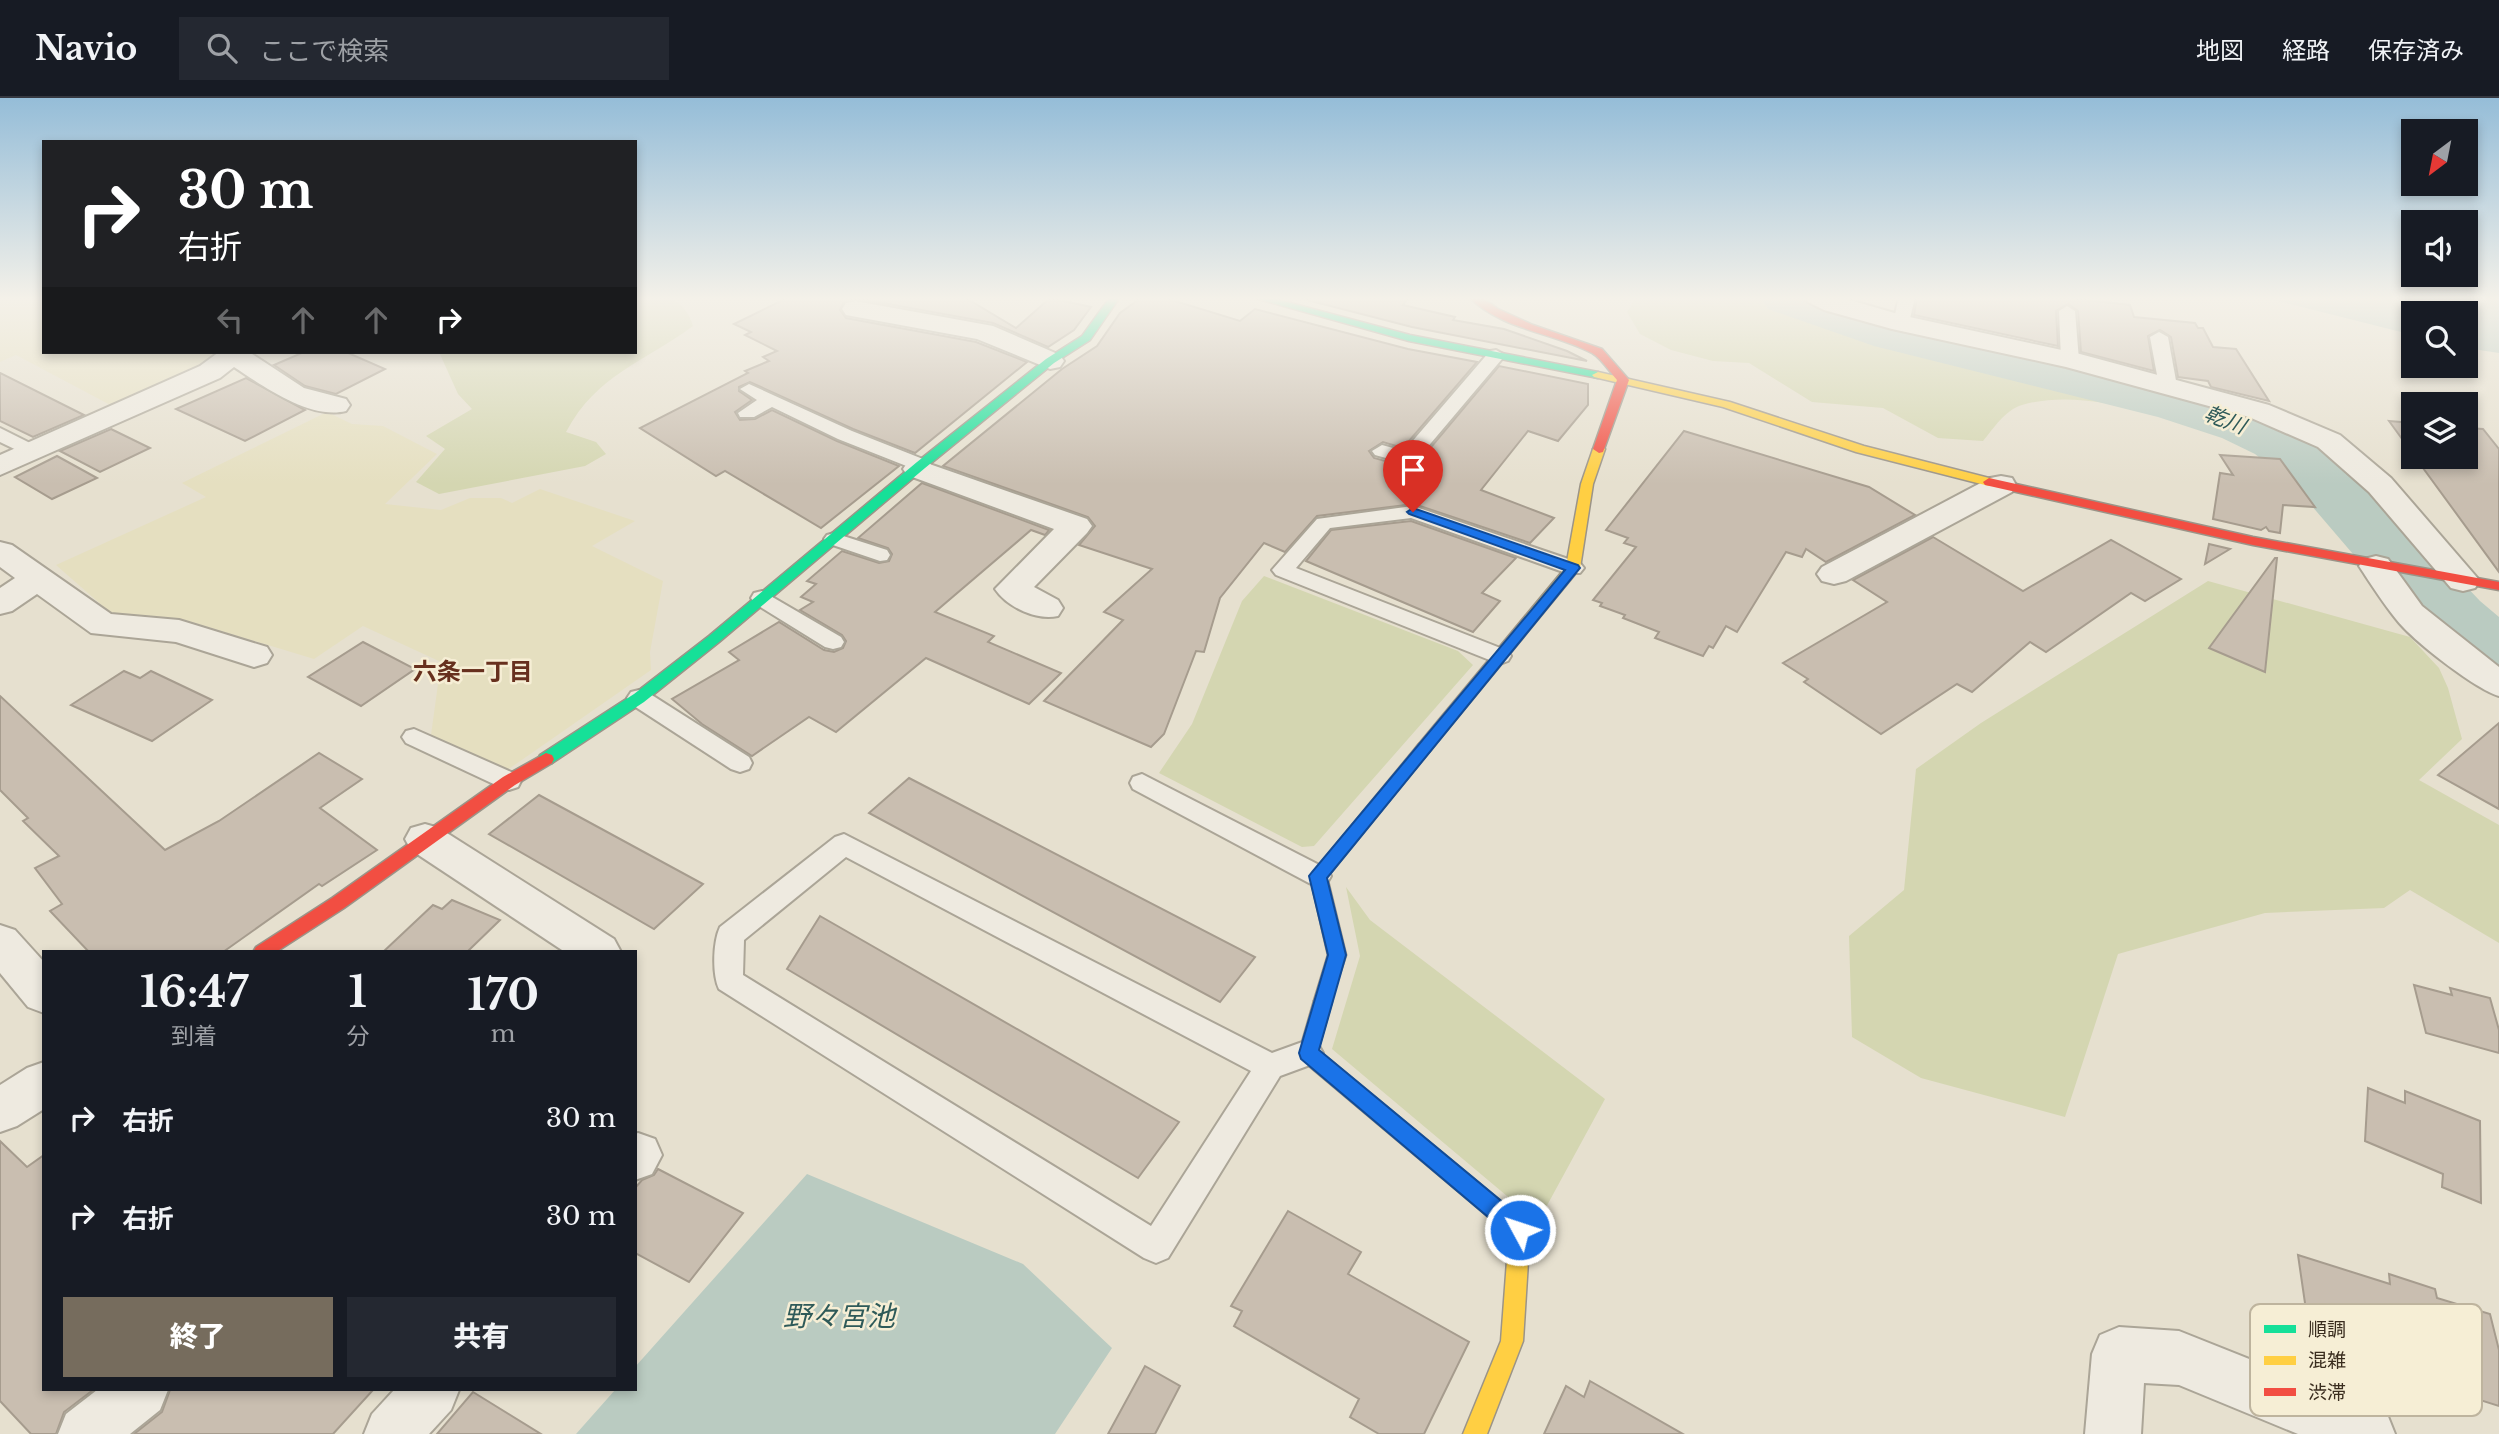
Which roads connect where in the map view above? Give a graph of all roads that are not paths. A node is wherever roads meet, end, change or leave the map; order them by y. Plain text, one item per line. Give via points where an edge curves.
1 (226, 359) edge
2 (243, 359) edge
3 (1046, 359) edge
4 (1053, 359) edge
5 (1492, 359) edge
6 (1518, 359) edge
7 (1605, 359) edge
8 (2163, 359) edge
9 (2070, 360) edge
10 (1050, 361) junction
11 (1623, 380) junction
12 (2168, 386) junction
13 (749, 389) dead end
14 (772, 400) junction
15 (336, 405) dead end
16 (747, 413) dead end
17 (0, 434) edge
18 (31, 451) junction
19 (1382, 451) dead end
20 (0, 466) edge
21 (919, 467) junction
22 (2001, 485) junction
23 (834, 540) junction
24 (0, 552) edge
25 (880, 555) dead end
26 (2376, 566) junction
27 (1573, 568) junction
28 (1834, 574) dead end
29 (39, 578) junction
30 (2463, 581) junction
31 (2499, 586) edge
32 (762, 598) junction
33 (0, 603) edge
34 (1046, 608) dead end
35 (833, 642) dead end
36 (254, 655) dead end
37 (1500, 656) junction
38 (2499, 684) edge
39 (639, 698) junction
40 (414, 737) dead end
41 (740, 763) dead end
42 (509, 781) junction
43 (1142, 783) dead end
44 (425, 839) junction
45 (1318, 876) junction
46 (0, 942) edge
47 (265, 950) edge
48 (596, 950) edge
49 (42, 992) edge
50 (1308, 1053) junction
51 (1270, 1067) junction
52 (42, 1084) edge
53 (0, 1111) edge
54 (2250, 1387) edge
55 (139, 1391) edge
56 (430, 1391) edge
57 (2322, 1416) edge
58 (86, 1434) edge
59 (392, 1434) edge
60 (1475, 1434) edge
61 (2113, 1434) edge
62 (2367, 1434) edge

1 - 18 street via 210,372
2 - 15 street via 294,394
3 - 10 street
4 - 10 street
5 - 19 lane via 1408,458
6 - 11 street
7 - 11 street
8 - 12 lane
9 - 12 street
10 - 21 street
11 - 22 street via 1726,404 1860,449
11 - 27 street via 1587,484
12 - 30 street via 2259,411 2329,441 2381,485
13 - 14 lane
14 - 16 lane
14 - 21 lane
17 - 18 lane
18 - 20 street
21 - 23 street
21 - 34 street via 1076,526 1012,589
22 - 26 street
22 - 28 street
23 - 25 lane
23 - 32 street
24 - 29 street
26 - 30 street
26 - 38 street via 2410,614
27 - 37 street
27 - 37 lane via 1413,512 1324,523 1283,570
29 - 33 street
29 - 36 street via 103,625 179,631
30 - 31 street
32 - 35 lane
32 - 39 street
37 - 45 street
39 - 41 lane
39 - 42 street
40 - 42 lane
42 - 44 street
43 - 45 lane
44 - 47 street
44 - 48 street
45 - 50 street via 1337,955
46 - 49 street
50 - 51 lane
50 - 60 street via 1520,1230 1512,1341
51 - 51 lane via 844,844 730,935 729,981 1156,1248
52 - 53 street
54 - 61 street via 2179,1358 2119,1354
55 - 58 street
56 - 59 street
57 - 62 street

